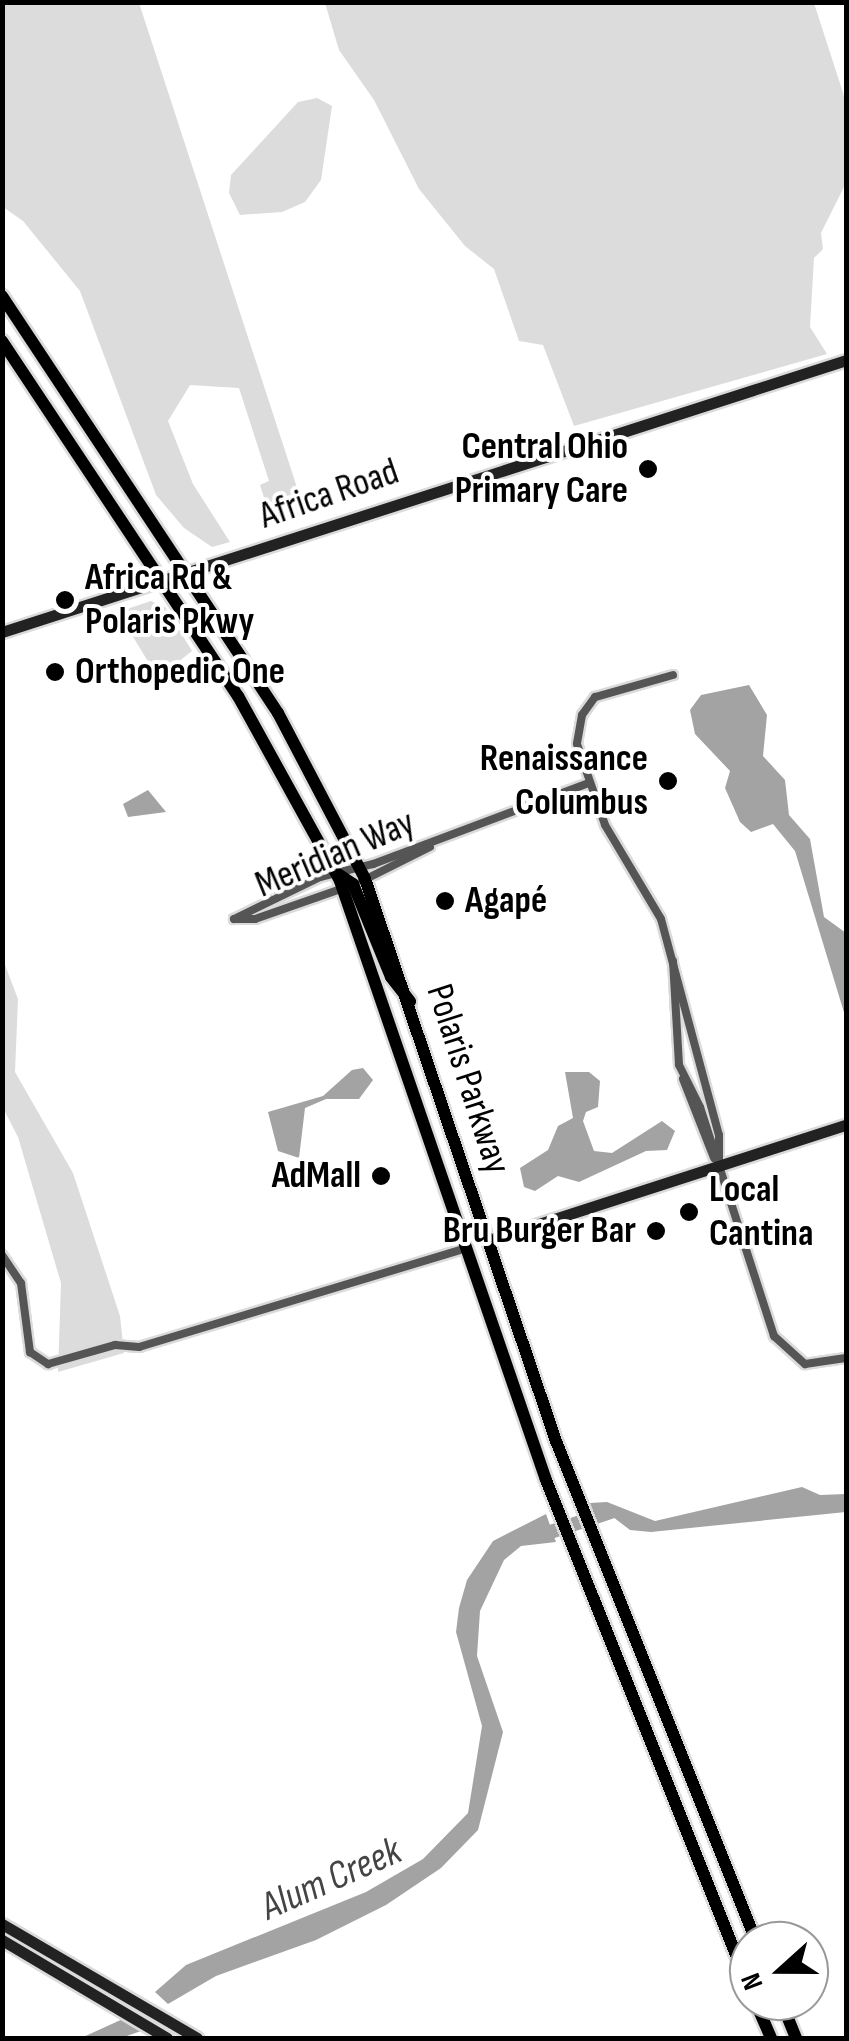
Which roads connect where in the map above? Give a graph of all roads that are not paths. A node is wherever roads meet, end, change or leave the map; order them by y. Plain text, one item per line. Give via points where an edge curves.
1 (2, 296) edge
2 (2, 341) edge
3 (846, 360) edge
4 (186, 572) junction
5 (162, 580) junction
6 (2, 632) edge
7 (673, 675) dead end
8 (588, 783) junction
9 (446, 836) junction
10 (358, 864) junction
11 (336, 872) junction
12 (354, 884) junction
13 (672, 961) junction
14 (846, 1125) edge
15 (719, 1166) junction
16 (488, 1240) junction
17 (466, 1248) junction
18 (2, 1255) edge
19 (846, 1358) edge
20 (748, 1921) edge
21 (2, 1924) edge
22 (729, 1937) edge
23 (2, 1940) edge
24 (27, 1946) junction
25 (116, 1997) junction
26 (167, 2038) edge
27 (196, 2038) edge

1 - 4 main road, Polaris Parkway
2 - 5 main road
3 - 4 street, Africa Road
4 - 5 street, Africa Road
4 - 10 main road, Polaris Parkway via 278,713
5 - 6 street, Africa Road
5 - 11 main road via 284,771
7 - 8 street via 611,688 587,705 576,736
8 - 9 street, Meridian Way
8 - 13 street via 614,844 655,906
9 - 10 street, Meridian Way
9 - 12 street, Meridian Way
10 - 11 street, Meridian Way
10 - 12 main road, Polaris Parkway
11 - 12 main road
11 - 12 street, Meridian Way via 234,919 255,919
12 - 16 main road, Polaris Parkway via 391,978 412,1003
12 - 17 main road, Polaris Parkway
13 - 15 street via 719,1135
13 - 15 street via 679,1065 702,1141
14 - 15 street
15 - 16 street
15 - 19 street via 779,1344 805,1364
16 - 17 main road
16 - 20 main road, Polaris Parkway via 576,1491
17 - 18 street via 169,1336 39,1362 26,1336 21,1283
17 - 22 main road, Polaris Parkway via 553,1499
21 - 24 street
23 - 24 street
24 - 25 street
25 - 26 street
25 - 27 street

